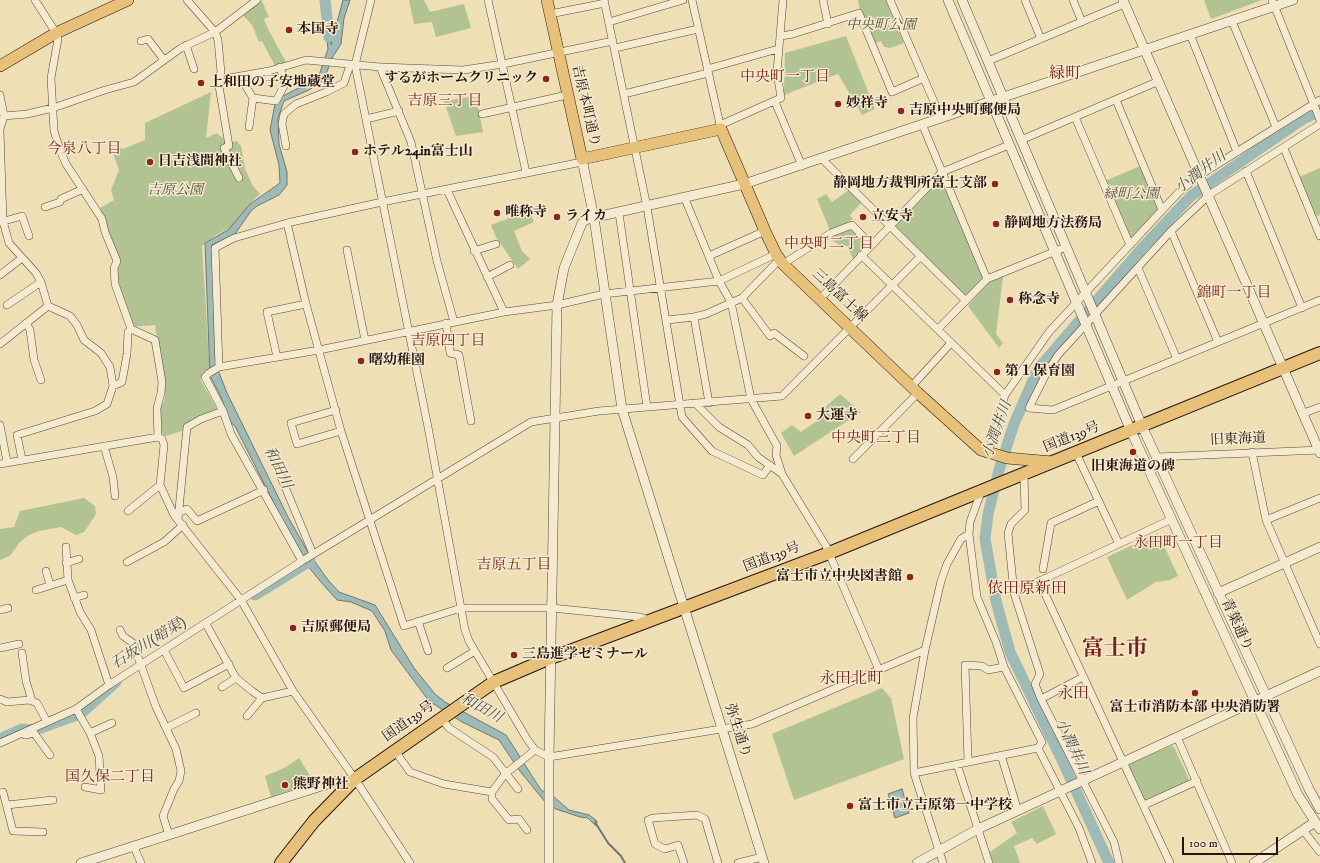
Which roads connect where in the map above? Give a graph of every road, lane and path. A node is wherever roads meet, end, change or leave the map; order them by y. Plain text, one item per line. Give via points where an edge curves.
1 (35, 0) edge
2 (128, 0) edge
3 (187, 0) edge
4 (257, 0) edge
5 (371, 0) edge
6 (488, 0) edge
7 (547, 0) edge
8 (683, 0) edge
9 (692, 0) edge
10 (783, 0) edge
11 (823, 0) edge
12 (890, 0) edge
13 (948, 0) edge
14 (962, 0) edge
15 (1025, 0) edge
16 (1073, 0) edge
17 (1293, 0) edge
18 (604, 1) edge
19 (1124, 2) edge
20 (1274, 3) edge
21 (550, 14) junction
22 (1232, 21) junction
23 (609, 22) junction
24 (1082, 22) junction
25 (828, 24) junction
26 (698, 29) junction
27 (215, 32) junction
28 (56, 33) junction
29 (1190, 34) junction
30 (781, 36) junction
31 (1041, 39) junction
32 (141, 41) dead end
33 (614, 44) junction
34 (186, 45) junction
35 (778, 49) junction
36 (1145, 50) junction
37 (558, 54) junction
38 (164, 60) junction
39 (988, 61) junction
40 (503, 64) junction
41 (0, 65) edge
42 (352, 65) junction
43 (280, 67) junction
44 (380, 67) junction
45 (194, 69) dead end
46 (708, 71) junction
47 (240, 78) junction
48 (924, 78) junction
49 (218, 80) junction
50 (1159, 81) junction
51 (624, 94) junction
52 (0, 95) edge
53 (567, 95) junction
54 (254, 98) junction
55 (1003, 98) junction
56 (1116, 100) junction
57 (1317, 101) edge
58 (775, 102) junction
59 (991, 102) junction
60 (513, 107) junction
61 (53, 108) junction
62 (399, 111) junction
63 (482, 114) dead end
64 (4, 116) junction
65 (1075, 117) junction
66 (941, 118) junction
67 (366, 119) junction
68 (1320, 120) edge
69 (922, 124) junction
70 (1320, 124) edge
71 (249, 127) dead end
72 (720, 127) junction
73 (1276, 127) junction
74 (0, 130) edge
75 (1021, 140) junction
76 (1010, 145) junction
77 (286, 146) dead end
78 (635, 147) junction
79 (1284, 148) junction
80 (1237, 152) junction
81 (822, 158) junction
82 (582, 161) junction
83 (802, 166) junction
84 (1246, 171) junction
85 (526, 172) junction
86 (942, 172) junction
87 (1200, 175) junction
88 (239, 178) dead end
89 (744, 184) junction
90 (83, 189) junction
91 (447, 190) junction
92 (421, 194) junction
93 (1209, 195) junction
94 (684, 199) junction
95 (2, 201) edge
96 (382, 202) junction
97 (45, 207) dead end
98 (647, 207) junction
99 (1162, 210) junction
100 (619, 213) junction
101 (594, 218) junction
102 (1317, 218) edge
103 (2, 222) edge
104 (287, 223) junction
105 (890, 226) junction
106 (765, 231) junction
107 (1171, 231) junction
108 (29, 236) dead end
109 (1320, 236) edge
110 (496, 244) dead end
111 (871, 245) junction
112 (1130, 245) junction
113 (1066, 247) junction
114 (347, 250) dead end
115 (474, 251) junction
116 (1054, 251) junction
117 (861, 255) junction
118 (709, 256) junction
119 (921, 256) junction
120 (22, 258) junction
121 (779, 259) junction
122 (510, 265) dead end
123 (1138, 268) junction
124 (0, 275) edge
125 (487, 277) junction
126 (987, 280) junction
127 (719, 281) junction
128 (41, 282) junction
129 (893, 286) junction
130 (662, 288) junction
131 (630, 291) junction
132 (604, 294) junction
133 (1085, 294) junction
134 (742, 298) junction
135 (820, 299) junction
136 (1320, 300) edge
137 (966, 301) junction
138 (731, 302) junction
139 (306, 304) junction
140 (1077, 304) junction
141 (7, 305) dead end
142 (557, 305) junction
143 (48, 306) junction
144 (1302, 308) junction
145 (504, 312) junction
146 (694, 316) junction
147 (1095, 316) junction
148 (667, 320) junction
149 (26, 323) junction
150 (450, 323) junction
151 (1264, 323) junction
152 (1086, 326) junction
153 (850, 328) junction
154 (131, 329) junction
155 (938, 329) junction
156 (408, 331) junction
157 (365, 340) junction
158 (1218, 342) junction
159 (951, 343) junction
160 (0, 344) edge
161 (319, 350) junction
162 (1320, 353) edge
163 (804, 356) dead end
164 (277, 357) junction
165 (1177, 359) junction
166 (219, 367) junction
167 (1284, 368) junction
168 (41, 380) dead end
169 (1122, 381) junction
170 (113, 386) junction
171 (1111, 386) junction
172 (914, 390) junction
173 (1005, 395) junction
174 (751, 399) junction
175 (709, 403) junction
176 (696, 404) junction
177 (680, 405) junction
178 (647, 407) junction
179 (1320, 407) edge
180 (622, 409) junction
181 (336, 410) junction
182 (223, 411) junction
183 (1304, 413) junction
184 (556, 417) junction
185 (471, 421) dead end
186 (0, 426) edge
187 (1142, 426) junction
188 (341, 431) junction
189 (1131, 431) junction
190 (158, 437) junction
191 (104, 446) junction
192 (1320, 451) edge
193 (1252, 452) junction
194 (1076, 453) junction
195 (997, 456) junction
196 (1157, 457) junction
197 (22, 459) junction
198 (853, 459) dead end
199 (1052, 462) junction
200 (4, 463) edge
201 (770, 465) junction
202 (278, 470) dead end
203 (782, 474) junction
204 (1024, 474) junction
205 (436, 478) junction
206 (160, 484) junction
207 (264, 490) junction
208 (981, 492) junction
209 (115, 496) dead end
210 (1320, 498) edge
211 (1099, 500) junction
212 (128, 511) dead end
213 (180, 519) junction
214 (1172, 519) junction
215 (368, 520) junction
216 (1266, 520) junction
217 (969, 534) junction
218 (1119, 544) junction
219 (1320, 547) edge
220 (66, 548) dead end
221 (829, 553) junction
222 (313, 554) junction
223 (79, 559) dead end
224 (302, 561) junction
225 (127, 562) dead end
226 (66, 563) junction
227 (1283, 563) junction
228 (1043, 569) dead end
229 (46, 571) dead end
230 (68, 580) junction
231 (1039, 581) junction
232 (50, 585) junction
233 (36, 590) dead end
234 (1014, 593) junction
235 (1218, 593) junction
236 (84, 595) dead end
237 (74, 598) junction
238 (242, 603) junction
239 (8, 608) dead end
240 (461, 608) junction
241 (552, 608) junction
242 (684, 608) junction
243 (0, 610) edge
244 (650, 620) junction
245 (418, 621) junction
246 (207, 625) junction
247 (120, 630) dead end
248 (19, 644) dead end
249 (1320, 644) edge
250 (0, 648) edge
251 (925, 650) junction
252 (428, 651) dead end
253 (474, 651) junction
254 (165, 652) junction
255 (22, 653) dead end
256 (551, 658) junction
257 (229, 664) junction
258 (142, 667) junction
259 (1004, 667) junction
260 (447, 668) dead end
261 (879, 670) junction
262 (1320, 671) edge
263 (1083, 677) junction
264 (236, 678) junction
265 (494, 682) junction
266 (109, 684) junction
267 (222, 687) dead end
268 (292, 691) junction
269 (1267, 696) junction
270 (262, 698) junction
271 (1040, 698) junction
272 (0, 699) edge
273 (32, 701) junction
274 (1255, 701) junction
275 (76, 708) junction
276 (196, 713) dead end
277 (247, 716) dead end
278 (444, 716) junction
279 (48, 722) junction
280 (112, 723) dead end
281 (166, 728) junction
282 (722, 729) junction
283 (28, 731) junction
284 (90, 733) junction
285 (1177, 737) junction
286 (0, 743) edge
287 (1038, 748) junction
288 (395, 750) junction
289 (535, 750) junction
290 (50, 755) dead end
291 (1001, 755) junction
292 (549, 757) junction
293 (968, 762) junction
294 (1122, 762) junction
295 (957, 764) junction
296 (914, 773) junction
297 (505, 774) junction
298 (355, 779) junction
299 (1082, 781) junction
300 (1197, 782) junction
301 (86, 787) dead end
302 (518, 789) dead end
303 (3, 792) dead end
304 (492, 792) junction
305 (1060, 792) junction
306 (53, 800) dead end
307 (7, 804) junction
308 (1144, 806) junction
309 (1320, 809) edge
310 (1018, 811) junction
311 (1317, 826) edge
312 (978, 829) junction
313 (526, 830) dead end
314 (1303, 830) junction
315 (43, 832) dead end
316 (169, 835) junction
317 (134, 847) junction
318 (939, 850) junction
319 (1320, 851) edge
320 (763, 860) edge
321 (1090, 862) edge
322 (81, 863) edge
323 (141, 863) edge
324 (281, 863) edge
325 (410, 863) edge
326 (549, 863) edge
327 (684, 863) edge
328 (718, 863) edge
329 (738, 863) edge
330 (917, 863) edge
331 (943, 863) edge
332 (989, 863) edge
333 (1119, 863) edge
334 (1170, 863) edge
335 (1232, 863) edge
336 (1254, 863) edge

1 - 28 street
2 - 28 main road
3 - 27 street
4 - 27 street
5 - 42 street
6 - 40 street
7 - 21 main road, 吉原本町通り
8 - 23 street
9 - 26 street
10 - 30 street
11 - 25 street
12 - 48 street
13 - 59 street, 青葉通り
14 - 39 street, 青葉通り
15 - 31 street
16 - 24 street
17 - 20 street
18 - 21 street
18 - 23 street
19 - 24 street
19 - 36 street
20 - 22 street
20 - 57 street
21 - 37 main road, 吉原本町通り
22 - 29 street
22 - 73 street
23 - 33 street
24 - 31 street
25 - 30 street
25 - 48 street via 859,13 892,92
26 - 33 street
26 - 46 street
27 - 34 street
27 - 49 street via 221,72
28 - 41 main road
28 - 61 street via 58,39 51,78
29 - 36 street
29 - 80 street
30 - 35 street
31 - 39 street
32 - 38 street via 148,39
33 - 37 street
33 - 51 street
34 - 38 street
34 - 45 street
35 - 46 street
35 - 58 street via 777,72 781,98
36 - 50 street
36 - 55 street
37 - 40 street
37 - 53 main road, 吉原本町通り
38 - 61 street via 134,82
39 - 55 street, 青葉通り
40 - 44 street via 463,70
40 - 60 street
42 - 43 street via 306,60
42 - 44 street
42 - 67 street
42 - 77 street via 344,82 296,104 284,114 282,124
43 - 47 street
43 - 54 street via 285,84 276,101
44 - 62 street
46 - 51 street
46 - 72 street
47 - 49 street
47 - 54 street
48 - 66 street
49 - 88 street via 229,146 224,148
50 - 56 street
50 - 87 street
51 - 78 street
52 - 64 street
53 - 60 street
53 - 82 main road, 吉原本町通り
54 - 71 street
55 - 59 street
55 - 75 street, 青葉通り
56 - 65 street
56 - 99 street
57 - 68 street
57 - 73 street
58 - 72 street
58 - 83 street
59 - 66 street
59 - 76 street, 青葉通り
60 - 63 street
60 - 85 street
61 - 64 street
61 - 90 street via 54,132 60,150
62 - 67 street
62 - 92 street via 411,142
64 - 74 street
65 - 75 street
65 - 112 street
66 - 69 street
67 - 96 street
69 - 81 street
69 - 86 street
70 - 79 street
72 - 78 main road
72 - 89 main road, 三島富士線
73 - 80 street
74 - 95 street
75 - 113 street, 青葉通り
76 - 86 street
76 - 116 street, 青葉通り
78 - 82 main road
78 - 98 street
79 - 84 street
79 - 102 street
80 - 87 street
81 - 83 street
81 - 105 street
82 - 85 street
82 - 101 street, 吉原本町通り
83 - 89 street
84 - 93 street
84 - 144 street
85 - 91 street
86 - 105 street
86 - 126 street
87 - 93 street
87 - 99 street
89 - 94 street
89 - 106 main road, 三島富士線
90 - 97 street
90 - 154 street via 102,219 117,261 114,268 115,284
91 - 92 street
91 - 115 street
92 - 96 street
92 - 150 street
93 - 107 street
93 - 151 street
94 - 98 street
94 - 118 street
95 - 103 street
96 - 104 street
96 - 156 street
98 - 100 street
98 - 130 street
99 - 112 street
100 - 101 street
100 - 131 street
101 - 132 street, 吉原本町通り
101 - 142 street via 582,223 564,268
102 - 109 street
103 - 108 street via 22,216
103 - 120 street via 9,243
104 - 139 street
104 - 166 street via 234,238 216,248
105 - 111 street
105 - 119 street
106 - 118 street
106 - 121 main road, 三島富士線
107 - 123 street
107 - 158 street
110 - 115 street
111 - 117 street
111 - 121 street via 852,225
112 - 133 street
113 - 116 street
113 - 133 street, 青葉通り
114 - 157 street
115 - 125 street
116 - 126 street
116 - 140 street, 青葉通り
117 - 129 street
117 - 135 street
118 - 127 street
119 - 129 street
119 - 137 street
120 - 124 street
120 - 128 street
121 - 127 street
121 - 134 street
121 - 135 main road, 三島富士線
122 - 125 street
123 - 147 street
123 - 165 street
125 - 145 street
126 - 137 street
127 - 130 street
127 - 138 street
128 - 141 street
128 - 143 street
129 - 153 street
129 - 155 street
130 - 131 street
130 - 148 street
131 - 132 street
131 - 178 street
132 - 142 street
132 - 180 street, 吉原本町通り
133 - 140 street
133 - 147 street, 青葉通り
134 - 138 street
134 - 163 street via 770,336 774,333
135 - 153 main road, 三島富士線
136 - 144 street
137 - 155 street
138 - 146 street via 706,314
138 - 174 street
139 - 161 street
139 - 164 street via 266,312
140 - 152 street, 青葉通り
140 - 173 street via 1049,332
142 - 145 street
142 - 184 street
143 - 149 street
143 - 170 street via 70,316 77,324 84,340 102,353 110,367
144 - 151 street
145 - 150 street
146 - 148 street
146 - 175 street
147 - 152 street
147 - 169 street, 青葉通り
148 - 177 street
149 - 160 street
149 - 168 street via 30,330 34,360
150 - 156 street
150 - 185 street via 450,353 459,355
151 - 158 street
151 - 167 street
152 - 171 street, 青葉通り
152 - 171 street via 1058,355 1029,408 1053,410
153 - 172 main road, 三島富士線
153 - 174 street via 782,396
154 - 170 street via 128,332 122,382
154 - 190 street via 155,340 162,382 156,408
155 - 159 street
156 - 157 street
156 - 205 street
157 - 161 street
158 - 165 street
159 - 172 street
159 - 173 street
161 - 164 street
161 - 181 street
162 - 167 highway, 国道139号
164 - 166 street
165 - 169 street
166 - 182 street via 205,377
167 - 183 street
167 - 187 highway, 国道139号
169 - 171 street
169 - 187 street, 青葉通り
170 - 197 street via 107,404 95,411 17,435
171 - 189 street, 青葉通り
172 - 195 main road, 三島富士線 via 975,446
172 - 198 street
173 - 195 street
174 - 175 street
174 - 203 street via 778,446 776,455
175 - 176 street
176 - 177 street
176 - 201 street via 719,427 748,445
177 - 178 street
177 - 201 street via 682,417 712,451 764,475
178 - 180 street
179 - 183 street
180 - 184 street
180 - 242 street, 弥生通り
181 - 188 street
181 - 188 street via 291,423 297,444
182 - 207 street via 231,434
182 - 213 street via 187,427
183 - 192 street
184 - 205 street via 531,422 519,428
184 - 241 street
186 - 200 street
187 - 189 highway, 国道139号
187 - 196 street, 青葉通り
188 - 215 street
189 - 194 highway, 国道139号
189 - 214 street, 青葉通り
190 - 191 street
190 - 206 street via 164,445
191 - 197 street
191 - 209 street via 113,477
192 - 193 street, 旧東海道
193 - 196 street, 旧東海道
193 - 216 street
194 - 199 highway, 国道139号
194 - 211 street
195 - 199 main road, 三島富士線
196 - 235 street, 青葉通り
197 - 200 street
199 - 204 highway, 国道139号
201 - 203 street
202 - 222 street
203 - 221 street
204 - 208 highway, 国道139号
204 - 234 street via 1025,510 1011,524 1008,533
205 - 215 street
205 - 240 street
206 - 212 street
206 - 213 street via 174,515
207 - 213 street via 197,521 187,509
207 - 224 street
208 - 217 street via 970,522
208 - 221 highway, 国道139号
210 - 216 street
211 - 218 street
211 - 228 street via 1051,523
213 - 225 street via 164,542
213 - 238 street
214 - 218 street
214 - 274 street, 青葉通り
215 - 222 street
215 - 245 street via 404,626
216 - 227 street
217 - 251 street via 961,539 945,570
217 - 259 street via 977,597
218 - 231 street
219 - 227 street
220 - 226 street
221 - 242 highway, 国道139号
221 - 261 street
222 - 224 street
223 - 226 street
224 - 238 street
226 - 230 street
227 - 235 street
227 - 249 street
229 - 232 street
230 - 232 street
230 - 237 street
231 - 234 street
231 - 263 street
232 - 233 street
234 - 271 street via 1040,674 1035,684
235 - 269 street, 青葉通り
236 - 237 street
237 - 266 street via 91,630
238 - 246 street
238 - 268 street
239 - 243 street
240 - 241 street
240 - 245 street
240 - 253 street via 465,630
241 - 244 street
241 - 256 street
242 - 244 highway, 国道139号
242 - 282 street, 弥生通り
244 - 256 highway, 国道139号
245 - 252 street
246 - 254 street
246 - 257 street
247 - 258 street via 123,636 133,643
248 - 250 street
251 - 261 street
251 - 296 street via 913,718
253 - 260 street
253 - 265 street
254 - 257 street via 184,688
254 - 258 street
255 - 273 street
256 - 265 highway, 国道139号
256 - 292 street
257 - 264 street
258 - 266 street
258 - 281 street
259 - 287 street via 1042,742
259 - 293 street via 988,670 982,666 965,665
261 - 282 street via 752,724
262 - 269 street
263 - 271 street
263 - 294 street
264 - 267 street
264 - 270 street
265 - 278 highway, 国道139号
265 - 289 street
266 - 275 street
268 - 270 street
268 - 298 street
269 - 274 street
269 - 309 street, 青葉通り
270 - 277 street
271 - 299 street
272 - 273 street via 7,702
273 - 279 street via 38,703
274 - 285 street
274 - 311 street, 青葉通り via 1298,795
275 - 279 street
275 - 284 street
276 - 281 street
278 - 288 highway, 国道139号
278 - 297 street via 449,728 493,757
279 - 283 street
280 - 284 street
281 - 316 street via 176,749 181,771 163,816
282 - 292 street
282 - 320 street, 弥生通り
283 - 286 street
283 - 290 street via 34,733
284 - 301 street via 99,756 101,790
285 - 294 street
285 - 300 street
287 - 291 street
287 - 305 street
288 - 298 highway, 国道139号
288 - 304 street via 410,772 444,784
289 - 292 street
289 - 297 street
291 - 293 street
291 - 310 street
292 - 326 street
293 - 295 street
294 - 299 street
294 - 308 street
295 - 296 street
295 - 312 street
296 - 318 street
297 - 302 street
297 - 304 street
298 - 316 street via 334,782
298 - 324 highway, 国道139号 via 314,821
298 - 325 street
299 - 305 street
299 - 333 street via 1114,842
300 - 308 street
300 - 335 street
303 - 307 street
304 - 313 street via 492,799 509,820 520,819
305 - 310 street
305 - 321 street via 1079,828
306 - 307 street
307 - 315 street via 13,831
308 - 334 street
310 - 312 street
311 - 314 street
312 - 318 street
312 - 332 street
314 - 319 street
314 - 336 street
316 - 317 street
317 - 322 street
317 - 323 street
318 - 330 street
318 - 331 street
320 - 329 street
327 - 328 street via 678,845 665,849 655,844 648,820 697,816 705,819

